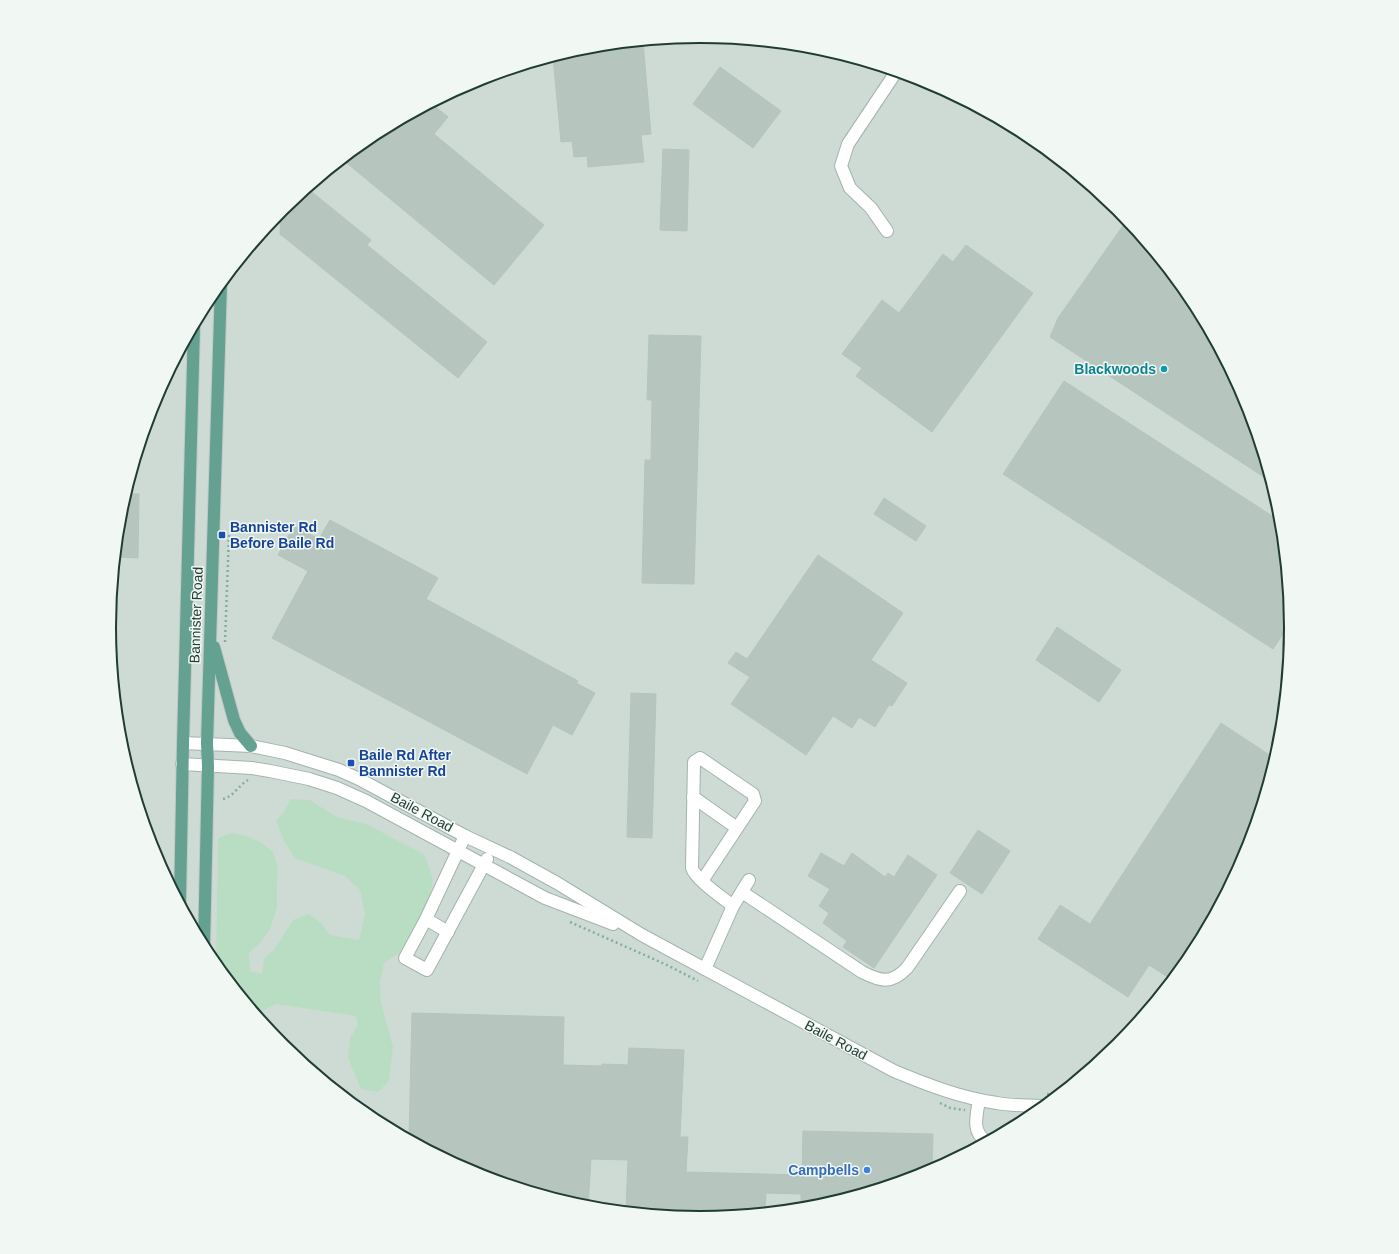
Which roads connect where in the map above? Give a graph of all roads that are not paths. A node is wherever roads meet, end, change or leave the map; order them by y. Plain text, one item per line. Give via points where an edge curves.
1 (893, 76) edge
2 (887, 231) dead end
3 (220, 295) edge
4 (194, 335) edge
5 (211, 636) junction
6 (183, 743) junction
7 (207, 743) junction
8 (251, 746) junction
9 (182, 764) junction
10 (208, 766) junction
11 (693, 797) junction
12 (737, 828) junction
13 (465, 836) junction
14 (492, 849) junction
15 (458, 851) junction
16 (484, 865) junction
17 (749, 880) dead end
18 (702, 881) junction
19 (960, 891) dead end
20 (742, 892) junction
21 (180, 893) edge
22 (733, 906) junction
23 (426, 919) junction
24 (448, 932) junction
25 (204, 935) edge
26 (642, 935) junction
27 (705, 969) junction
28 (979, 1100) junction
29 (1034, 1106) edge
30 (982, 1138) edge

1 - 2 street via 848,144 841,166 850,188 871,208
3 - 5 main road, Bannister Road
4 - 6 main road, Bannister Road
5 - 7 main road, Bannister Road
5 - 8 main road via 234,720 240,733
6 - 7 street, Baile Road
6 - 9 main road, Bannister Road
7 - 8 street, Baile Road
7 - 10 main road, Bannister Road
8 - 13 street, Baile Road via 285,753 339,770
9 - 10 street, Baile Road
9 - 21 main road, Bannister Road
10 - 15 street, Baile Road via 270,771 337,788
10 - 25 main road, Bannister Road
11 - 12 street
11 - 12 street via 694,762 700,758 755,797 755,801
11 - 18 street via 692,868
12 - 18 street
13 - 14 street, Baile Road
13 - 15 street
14 - 16 street
14 - 26 street, Baile Road via 558,883
15 - 16 street, Baile Road
15 - 23 street
16 - 24 street
16 - 26 street, Baile Road via 545,898
17 - 20 street
18 - 22 street
19 - 20 street via 903,973 884,981 862,972
20 - 22 street
22 - 27 street
23 - 24 street
23 - 24 street via 405,958 427,970
26 - 27 street, Baile Road
27 - 28 street, Baile Road via 894,1071 927,1085
28 - 29 street, Baile Road via 998,1104
28 - 30 street via 976,1127

